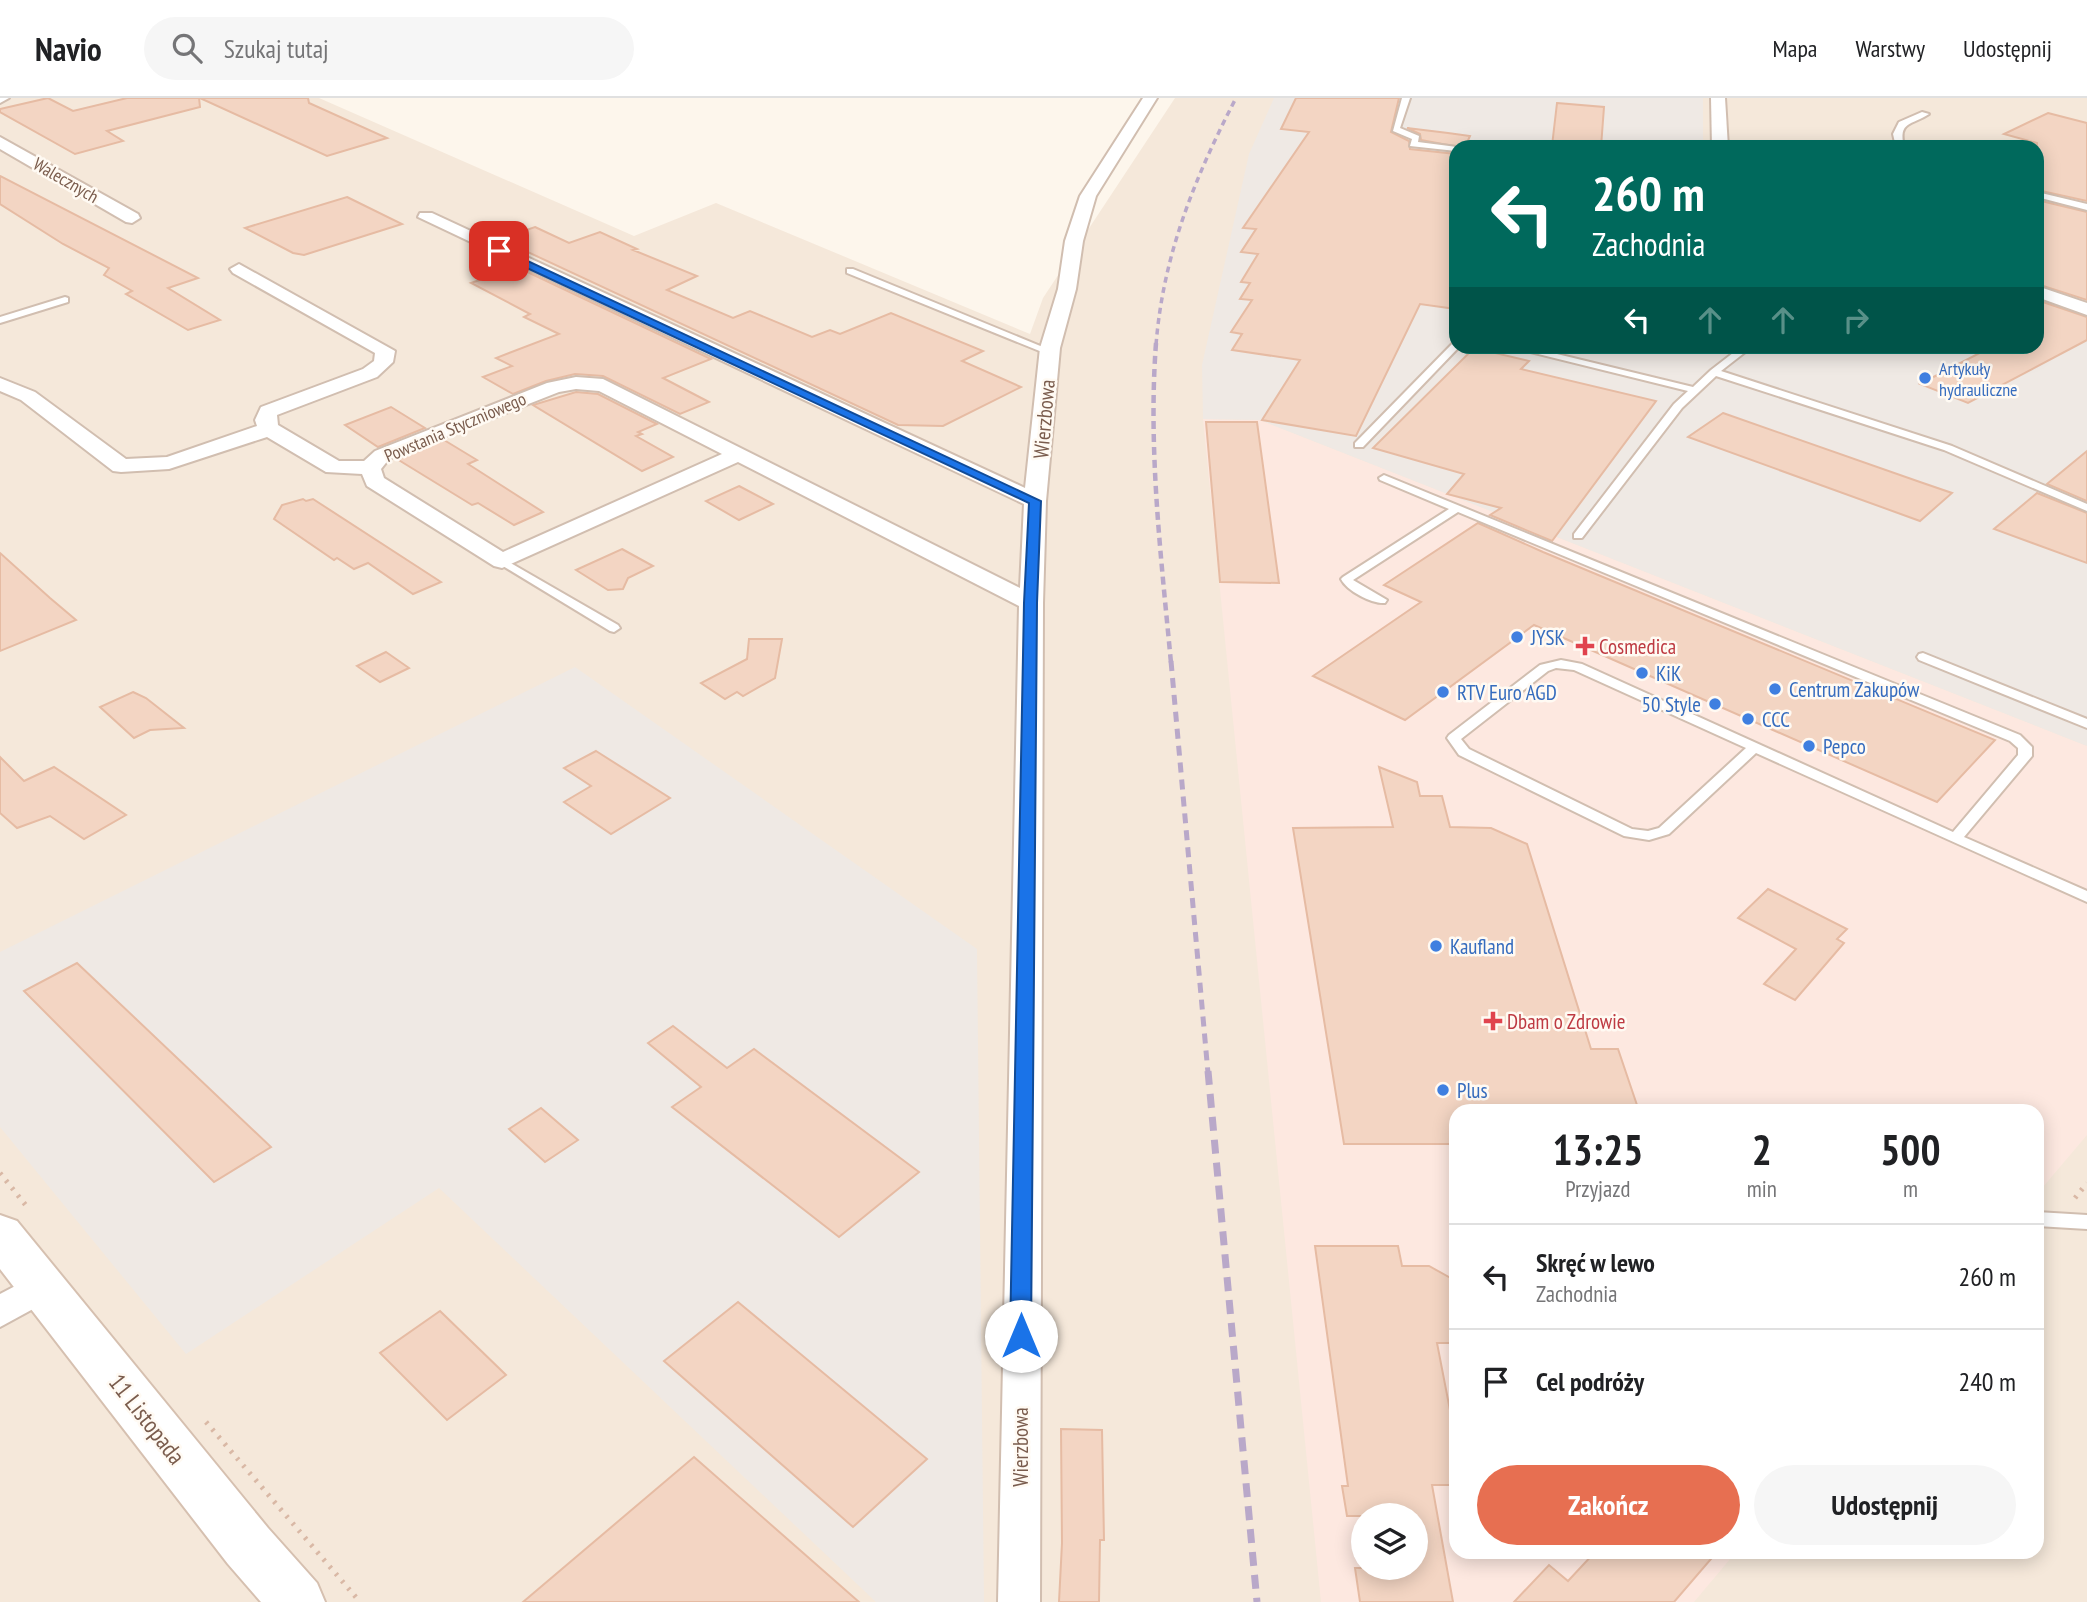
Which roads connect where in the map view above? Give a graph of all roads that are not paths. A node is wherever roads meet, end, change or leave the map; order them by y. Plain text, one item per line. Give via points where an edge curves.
1 (1150, 98) edge
2 (1406, 98) edge
3 (1718, 98) edge
4 (1925, 114) dead end
5 (1720, 140) edge
6 (1898, 140) edge
7 (0, 142) edge
8 (1449, 148) edge
9 (2044, 196) edge
10 (2087, 207) edge
11 (426, 217) dead end
12 (132, 218) dead end
13 (239, 270) dead end
14 (850, 271) dead end
15 (2044, 294) edge
16 (65, 300) dead end
17 (2087, 309) edge
18 (0, 320) edge
19 (1050, 352) junction
20 (1449, 352) edge
21 (1544, 354) edge
22 (1738, 354) edge
23 (1714, 372) junction
24 (0, 384) edge
25 (1695, 390) junction
26 (270, 429) junction
27 (1359, 445) dead end
28 (737, 455) junction
29 (370, 468) junction
30 (1384, 478) dead end
31 (1035, 501) junction
32 (1457, 508) junction
33 (2087, 508) edge
34 (1578, 536) dead end
35 (502, 561) junction
36 (1381, 600) dead end
37 (1031, 603) junction
38 (614, 628) dead end
39 (1923, 657) dead end
40 (2087, 724) edge
41 (1755, 747) junction
42 (1955, 838) junction
43 (2047, 880) junction
44 (2087, 897) edge
45 (2087, 904) edge
46 (2044, 1219) edge
47 (2087, 1222) edge
48 (18, 1225) edge
49 (21, 1300) edge
50 (297, 1602) edge
51 (1019, 1602) edge

1 - 19 street, Wierzbowa via 1088,196
2 - 8 lane via 1396,129 1416,138 1413,145
3 - 5 street
4 - 6 lane via 1902,124
7 - 12 street, Walecznych
9 - 10 lane
11 - 31 street
13 - 26 street via 384,351 381,366 370,373 268,411 265,419
14 - 19 lane
15 - 17 street
16 - 18 lane
19 - 31 street, Wierzbowa
20 - 27 lane
21 - 25 lane
22 - 23 lane
23 - 25 lane
23 - 33 lane via 1948,448
24 - 26 street via 28,396 121,466 169,463
25 - 34 lane via 1678,405
26 - 29 street via 334,467
28 - 29 street, Powstania Styczniowego via 603,385 576,383 554,387 382,455
28 - 35 street
28 - 37 street, Powstania Styczniowego
29 - 35 street, Powstania Styczniowego via 375,481
30 - 32 lane
31 - 37 street, Wierzbowa
32 - 36 lane via 1347,579 1350,585
32 - 42 lane via 2015,738 2025,747 2025,756
35 - 38 lane
37 - 51 street, Wierzbowa
39 - 40 lane
41 - 41 lane via 1563,663 1544,668 1454,738 1464,752 1629,834 1649,836 1664,831
41 - 42 lane
42 - 43 lane
43 - 44 lane
43 - 45 lane
46 - 47 lane
48 - 49 main road, 11 Listopada
49 - 50 main road, 11 Listopada

